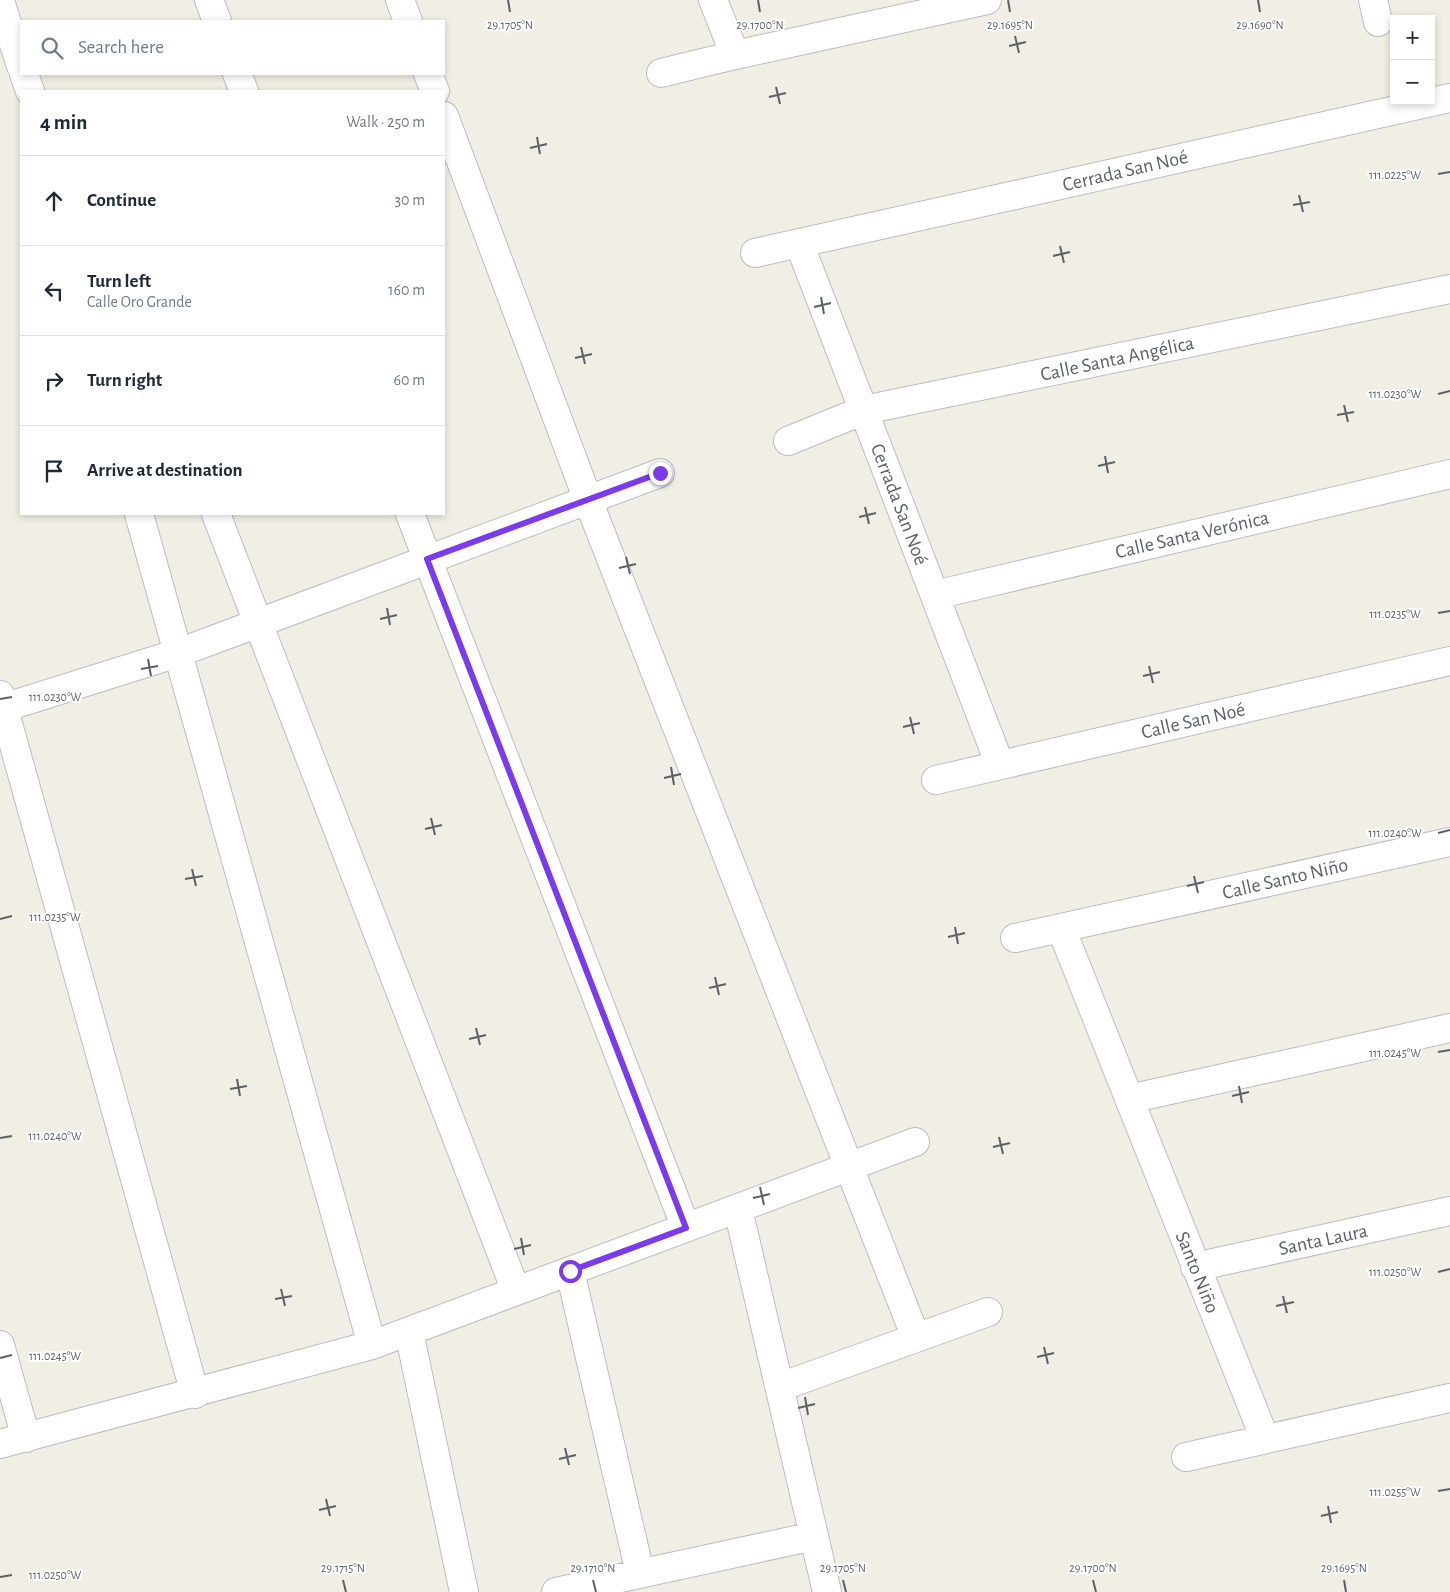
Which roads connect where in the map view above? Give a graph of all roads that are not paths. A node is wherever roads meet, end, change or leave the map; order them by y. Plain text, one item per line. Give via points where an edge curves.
1 (209, 0) edge
2 (400, 0) edge
3 (713, 0) edge
4 (987, 0) edge
5 (3, 7) edge
6 (217, 20) edge
7 (408, 20) edge
8 (735, 54) junction
9 (20, 63) edge
10 (661, 73) dead end
11 (24, 75) edge
12 (238, 75) edge
13 (428, 75) edge
14 (30, 90) edge
15 (244, 90) edge
16 (435, 90) edge
17 (1450, 98) edge
18 (445, 119) edge
19 (799, 243) junction
20 (755, 253) dead end
21 (1450, 289) edge
22 (864, 410) junction
23 (788, 442) dead end
24 (660, 473) dead end
25 (1450, 474) edge
26 (588, 500) junction
27 (139, 515) edge
28 (216, 515) edge
29 (410, 515) edge
30 (427, 559) junction
31 (935, 595) junction
32 (259, 622) junction
33 (178, 653) junction
34 (1450, 661) edge
35 (1, 704) edge
36 (1000, 765) junction
37 (936, 780) dead end
38 (1450, 842) edge
39 (1062, 928) junction
40 (1014, 938) dead end
41 (1450, 1028) edge
42 (1129, 1099) junction
43 (915, 1142) dead end
44 (848, 1167) junction
45 (738, 1209) junction
46 (1450, 1211) edge
47 (686, 1228) junction
48 (1196, 1267) junction
49 (570, 1271) junction
50 (516, 1291) junction
51 (988, 1312) dead end
52 (409, 1332) junction
53 (916, 1338) junction
54 (0, 1345) edge
55 (372, 1345) junction
56 (780, 1387) junction
57 (195, 1394) junction
58 (1450, 1398) edge
59 (26, 1438) junction
60 (1265, 1439) junction
61 (0, 1444) edge
62 (1186, 1457) dead end
63 (814, 1536) junction
64 (640, 1574) junction
65 (464, 1592) edge
66 (556, 1592) edge
67 (827, 1592) edge

1 - 6 street
2 - 7 street
3 - 8 street
4 - 8 street
5 - 9 street
8 - 10 street
11 - 14 street
12 - 15 street
13 - 16 street
17 - 19 street, Cerrada San Noé
18 - 26 street
19 - 20 street, Cerrada San Noé
19 - 22 street, Cerrada San Noé
21 - 22 street, Calle Santa Angélica
22 - 23 street, Calle Santa Angélica
22 - 31 street, Cerrada San Noé
24 - 26 street
25 - 31 street, Calle Santa Verónica
26 - 30 street
26 - 44 street
27 - 33 street
28 - 32 street
29 - 30 street
30 - 32 street
30 - 47 street
31 - 36 street, Cerrada San Noé
32 - 33 street
32 - 50 street
33 - 35 street
33 - 55 street
34 - 36 street, Calle San Noé
35 - 57 street
36 - 37 street, Calle San Noé
38 - 39 street, Calle Santo Niño
39 - 40 street, Calle Santo Niño
39 - 42 street, Santo Niño
41 - 42 street
42 - 48 street, Santo Niño
43 - 44 street
44 - 45 street
44 - 53 street
45 - 47 street
45 - 56 street
46 - 48 street, Santa Laura
47 - 49 street
48 - 60 street, Santo Niño
49 - 50 street
49 - 64 street
50 - 52 street
51 - 53 street
52 - 55 street
52 - 65 street
53 - 56 street
54 - 59 street
55 - 57 street
56 - 63 street
57 - 59 street
58 - 60 street
59 - 61 street
60 - 62 street
63 - 64 street
63 - 67 street
64 - 66 street

